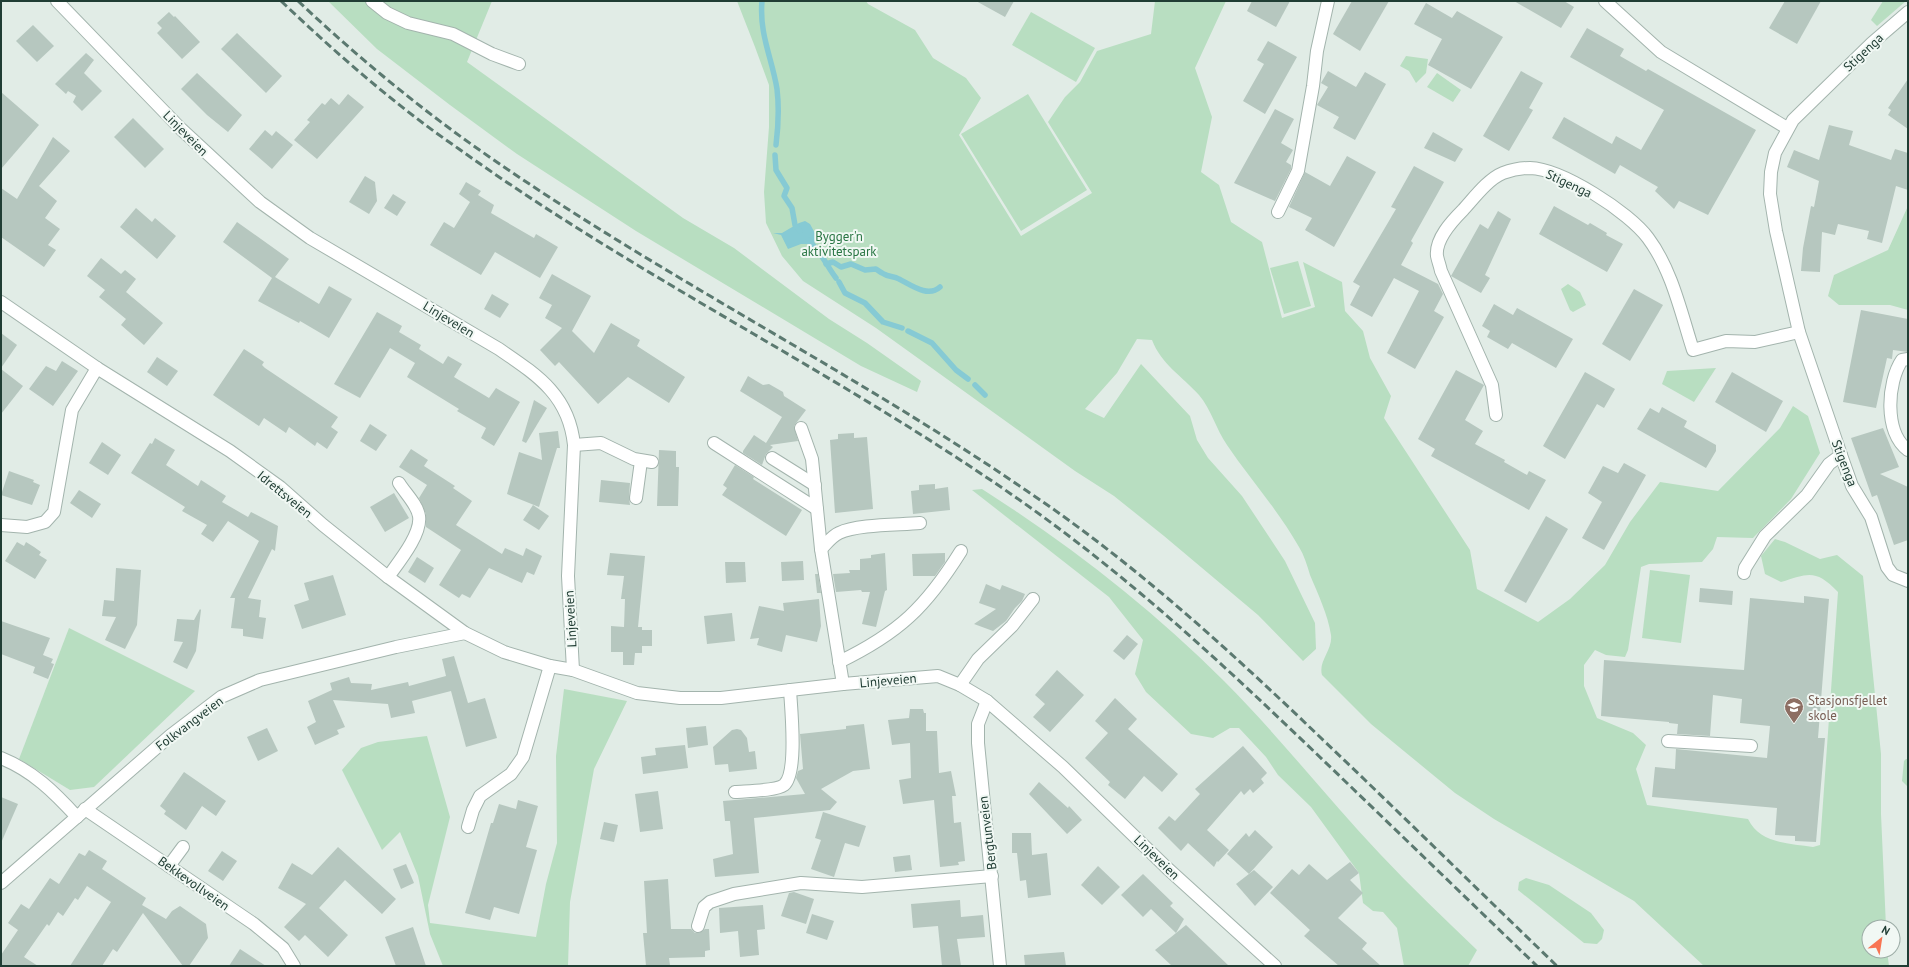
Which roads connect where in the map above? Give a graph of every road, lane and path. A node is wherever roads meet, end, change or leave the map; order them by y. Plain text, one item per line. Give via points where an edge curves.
1 (57, 1) edge
2 (372, 1) edge
3 (1328, 1) edge
4 (1605, 1) edge
5 (1907, 16) edge
6 (519, 64) dead end
7 (1787, 128) junction
8 (1278, 212) dead end
9 (1, 302) edge
10 (1799, 332) junction
11 (1908, 360) edge
12 (97, 368) junction
13 (1496, 415) dead end
14 (801, 428) dead end
15 (714, 443) dead end
16 (574, 445) junction
17 (1908, 450) edge
18 (1841, 455) junction
19 (772, 458) dead end
20 (399, 484) dead end
21 (815, 485) junction
22 (636, 498) dead end
23 (817, 509) junction
24 (920, 523) dead end
25 (1, 525) edge
26 (821, 549) junction
27 (961, 551) dead end
28 (1744, 573) dead end
29 (388, 577) junction
30 (1908, 581) edge
31 (1033, 599) dead end
32 (465, 633) junction
33 (840, 662) junction
34 (550, 666) junction
35 (573, 670) junction
36 (843, 684) junction
37 (960, 685) junction
38 (790, 690) junction
39 (987, 701) junction
40 (1668, 741) dead end
41 (1751, 746) dead end
42 (1, 758) edge
43 (735, 792) dead end
44 (81, 813) junction
45 (468, 827) dead end
46 (184, 847) dead end
47 (169, 866) junction
48 (992, 876) junction
49 (1, 882) edge
50 (698, 926) dead end
51 (294, 966) edge
52 (1000, 966) edge
53 (1275, 966) edge

1 - 16 street, Linjeveien via 181,129 260,202 310,238 499,349 543,382 566,410
2 - 6 street via 387,13 408,23 453,34 492,54
3 - 8 street via 1317,51 1298,171
4 - 7 street via 1661,52
5 - 7 street, Stigenga via 1866,48 1799,113
7 - 10 street, Stigenga via 1775,153 1770,194
9 - 12 street, Idrettsveien
10 - 13 street, Stigenga via 1755,342 1726,341 1693,350 1668,274 1647,237 1614,207 1560,176 1531,168 1518,169 1502,174 1458,215 1444,233 1437,255 1441,271 1492,385
10 - 18 street, Stigenga
11 - 17 street via 1902,360 1897,368 1891,384 1890,405 1899,441
12 - 25 street via 72,410 54,512 45,522 27,527
12 - 29 street, Idrettsveien via 259,472
14 - 21 street via 812,459
15 - 23 street
16 - 22 street via 602,443 634,459 646,461
16 - 35 street, Linjeveien via 568,576
18 - 28 street via 1829,464 1807,495 1766,536
18 - 30 street, Stigenga via 1852,486 1871,517 1887,567 1893,575
19 - 21 street
20 - 29 street via 416,509 419,523 410,544
21 - 23 street
23 - 26 street
24 - 26 street via 852,528 840,532
26 - 33 street
27 - 33 street via 942,581 910,618 880,640
29 - 32 street, Idrettsveien
31 - 37 street via 1012,626 978,659
32 - 34 street, Idrettsveien via 504,652
32 - 44 street, Folkvangveien via 260,680 240,688 221,697 197,714
33 - 36 street
34 - 35 street, Idrettsveien
34 - 45 street via 523,757 511,774 480,796 472,810
35 - 38 street, Linjeveien via 637,693 680,698 721,698
36 - 37 street, Linjeveien via 938,676
36 - 38 street, Linjeveien
37 - 39 street, Linjeveien
38 - 43 street via 793,762 786,782 779,787
39 - 48 street, Bergtunveien via 978,724 978,743
39 - 53 street, Linjeveien via 1064,767 1167,868
40 - 41 street
42 - 44 street, Bekkevollveien via 26,770
44 - 47 street, Bekkevollveien
44 - 49 street, Folkvangveien
46 - 47 street
47 - 51 street, Bekkevollveien via 270,936 283,948
48 - 50 street via 862,887 801,883 734,894 710,902 704,907
48 - 52 street, Bergtunveien

